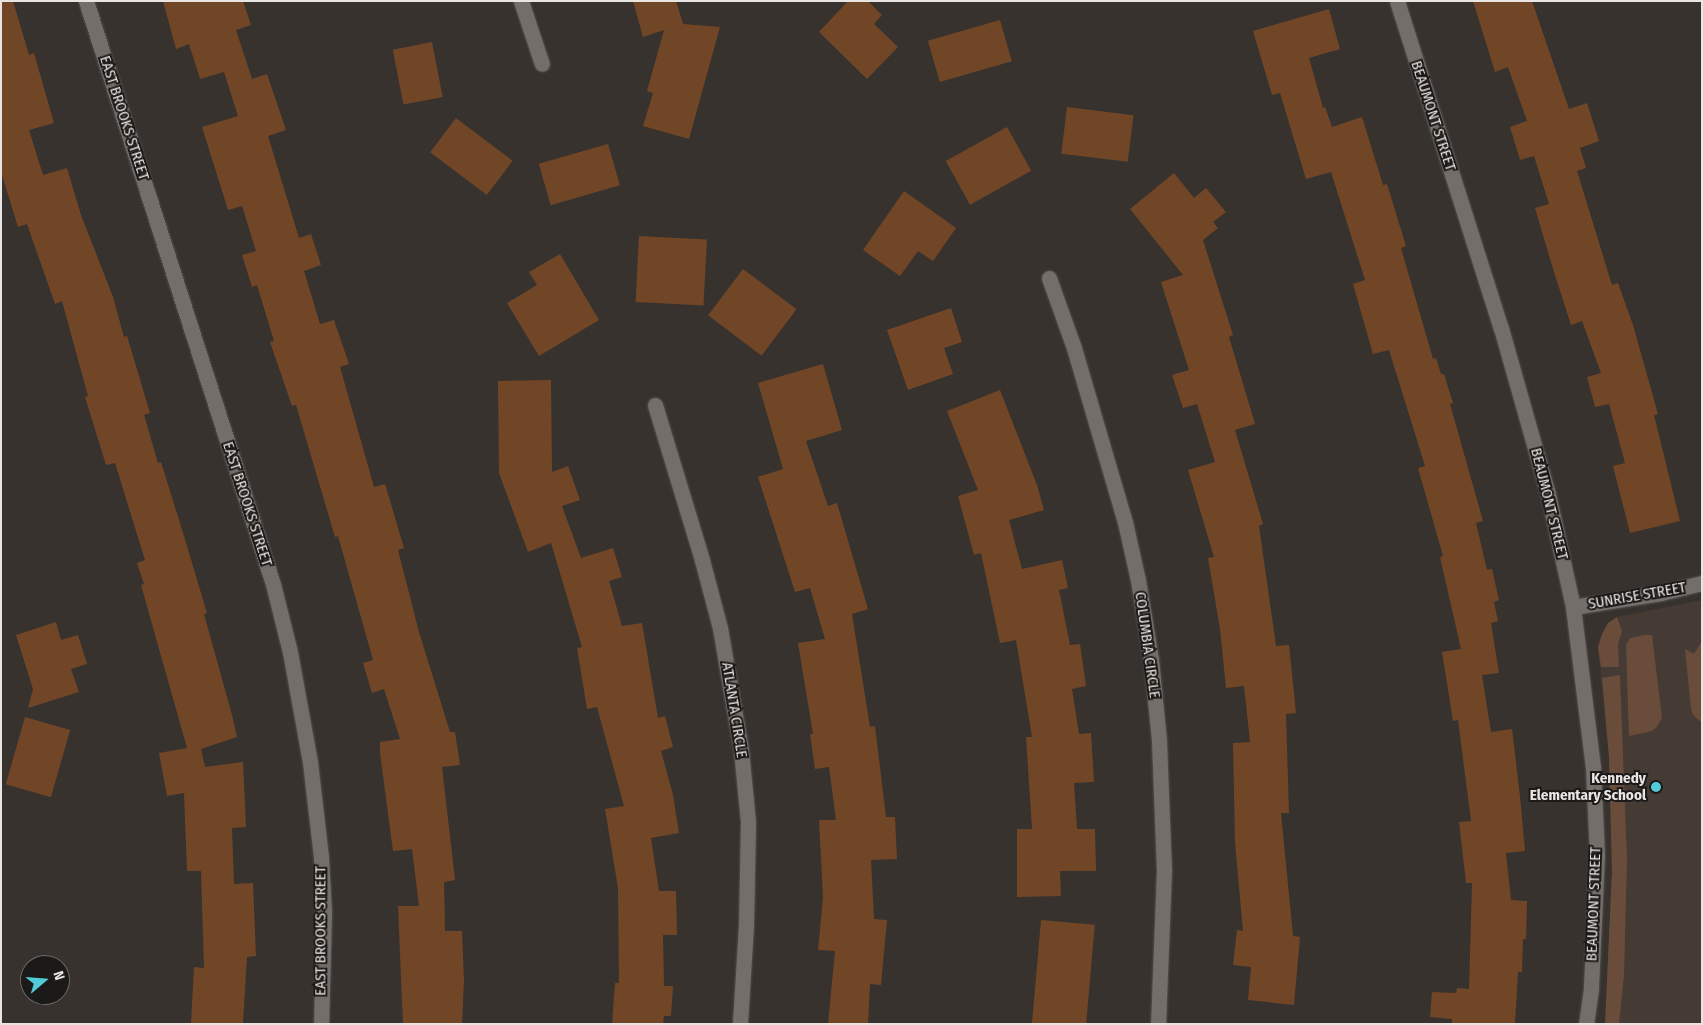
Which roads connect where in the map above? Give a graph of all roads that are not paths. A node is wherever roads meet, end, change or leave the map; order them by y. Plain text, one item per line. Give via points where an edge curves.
1 (86, 1) edge
2 (521, 1) edge
3 (1397, 1) edge
4 (542, 64) dead end
5 (1049, 278) dead end
6 (655, 405) dead end
7 (1702, 583) edge
8 (1573, 608) junction
9 (321, 1024) edge
10 (740, 1024) edge
11 (1158, 1024) edge
12 (1586, 1024) edge

1 - 9 street, EAST BROOKS STREET via 273,584 290,652 310,762 321,857 324,912
2 - 4 street
3 - 8 street, BEAUMONT STREET via 1501,328 1548,494
5 - 11 street, COLUMBIA CIRCLE via 1074,348 1125,522 1151,659 1159,741 1164,870
6 - 10 street, ATLANTA CIRCLE via 720,628 741,750 748,822
7 - 8 street, SUNRISE STREET
8 - 12 street, BEAUMONT STREET via 1593,767 1597,855 1591,989

